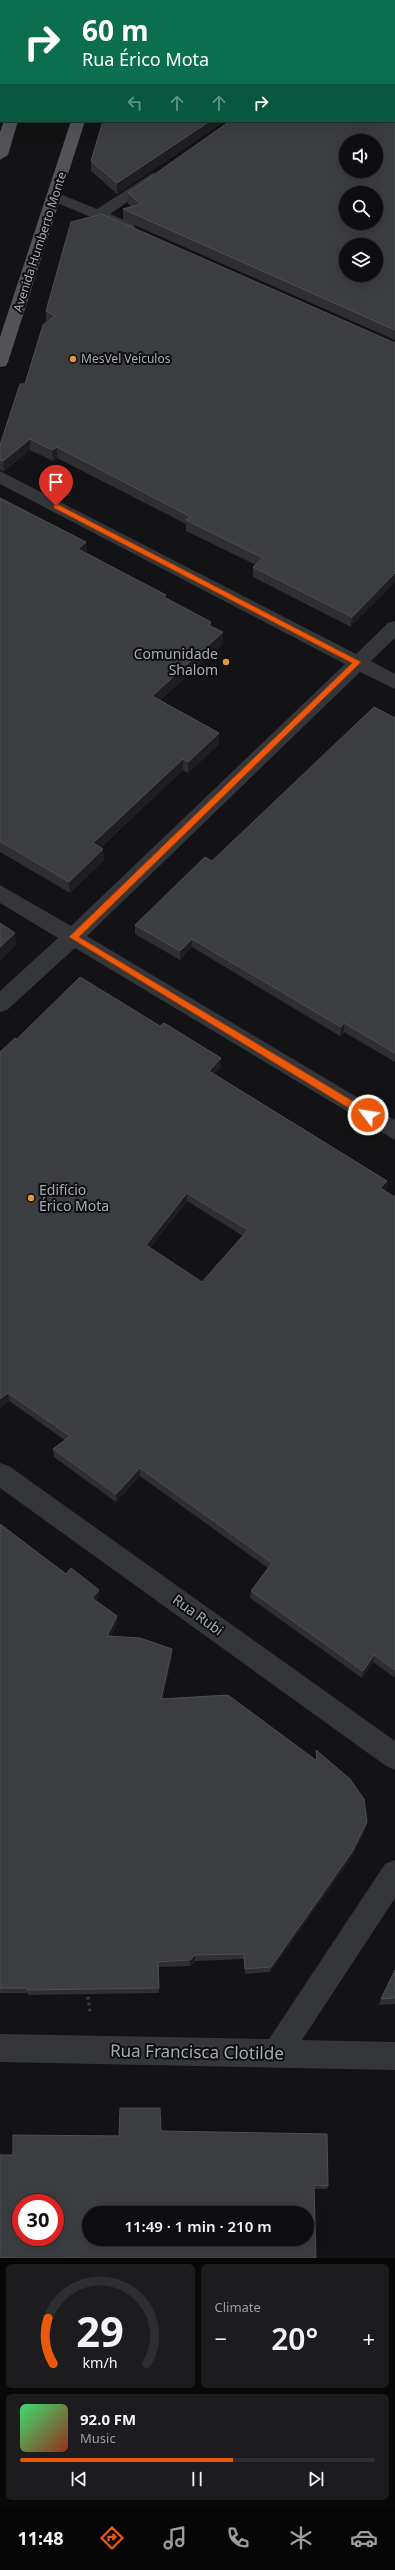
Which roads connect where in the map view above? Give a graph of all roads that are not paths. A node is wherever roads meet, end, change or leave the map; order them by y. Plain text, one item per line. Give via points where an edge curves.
1 (11, 122) edge
2 (78, 122) edge
3 (0, 155) edge
4 (164, 171) edge
5 (55, 197) junction
6 (99, 215) junction
7 (143, 234) edge
8 (0, 362) edge
9 (0, 477) edge
10 (395, 627) edge
11 (358, 662) junction
12 (395, 682) edge
13 (0, 893) edge
14 (73, 937) junction
15 (0, 1004) edge
16 (395, 1131) edge
17 (0, 1474) edge
18 (395, 1757) edge
19 (395, 1874) edge
20 (0, 2048) edge
21 (276, 2054) junction
22 (395, 2056) edge

1 - 3 main road
2 - 5 main road, Avenida Humberto Monte
4 - 6 street
5 - 6 street
5 - 8 main road, Avenida Humberto Monte
6 - 7 street
9 - 11 street
10 - 11 street
11 - 12 street
11 - 14 street
13 - 14 street
14 - 15 street
14 - 16 street
17 - 18 street, Rua Rubi
19 - 21 street
20 - 21 street, Rua Francisca Clotilde
21 - 22 street, Rua Francisca Clotilde

